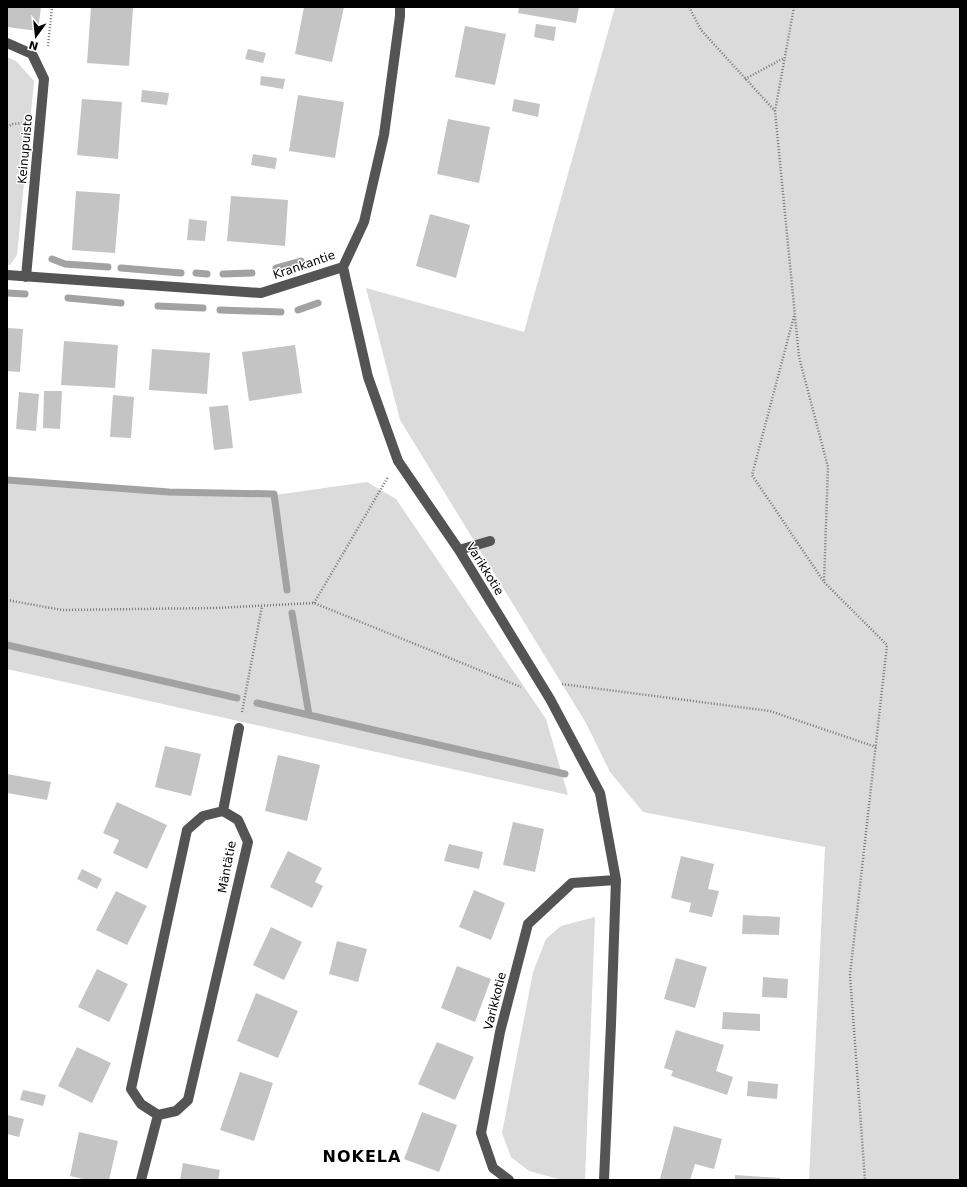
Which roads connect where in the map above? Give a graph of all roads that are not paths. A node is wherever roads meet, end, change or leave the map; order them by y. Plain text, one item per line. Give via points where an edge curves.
1 (400, 7) edge
2 (7, 43) edge
3 (343, 267) junction
4 (7, 275) edge
5 (26, 277) junction
6 (490, 541) dead end
7 (459, 550) junction
8 (239, 728) road end
9 (223, 811) junction
10 (616, 880) junction
11 (158, 1115) junction
12 (141, 1180) edge
13 (509, 1180) edge
14 (604, 1180) edge

1 - 3 street, Krankantie via 381,150 364,222
2 - 5 street, Keinupuisto via 32,54 44,79
3 - 5 street, Krankantie via 261,293
3 - 7 street, Varikkotie via 368,377 398,461
4 - 5 street, Krankantie
6 - 7 street
7 - 10 street, Varikkotie via 550,699 600,793
8 - 9 street
9 - 11 street, Mäntätie via 238,820 248,842 188,1100 176,1111
9 - 11 street via 203,816 187,830 131,1089 141,1104
10 - 13 street, Varikkotie via 572,883 528,924 500,1032 481,1133 493,1168
10 - 14 street, Varikkotie
11 - 12 street

